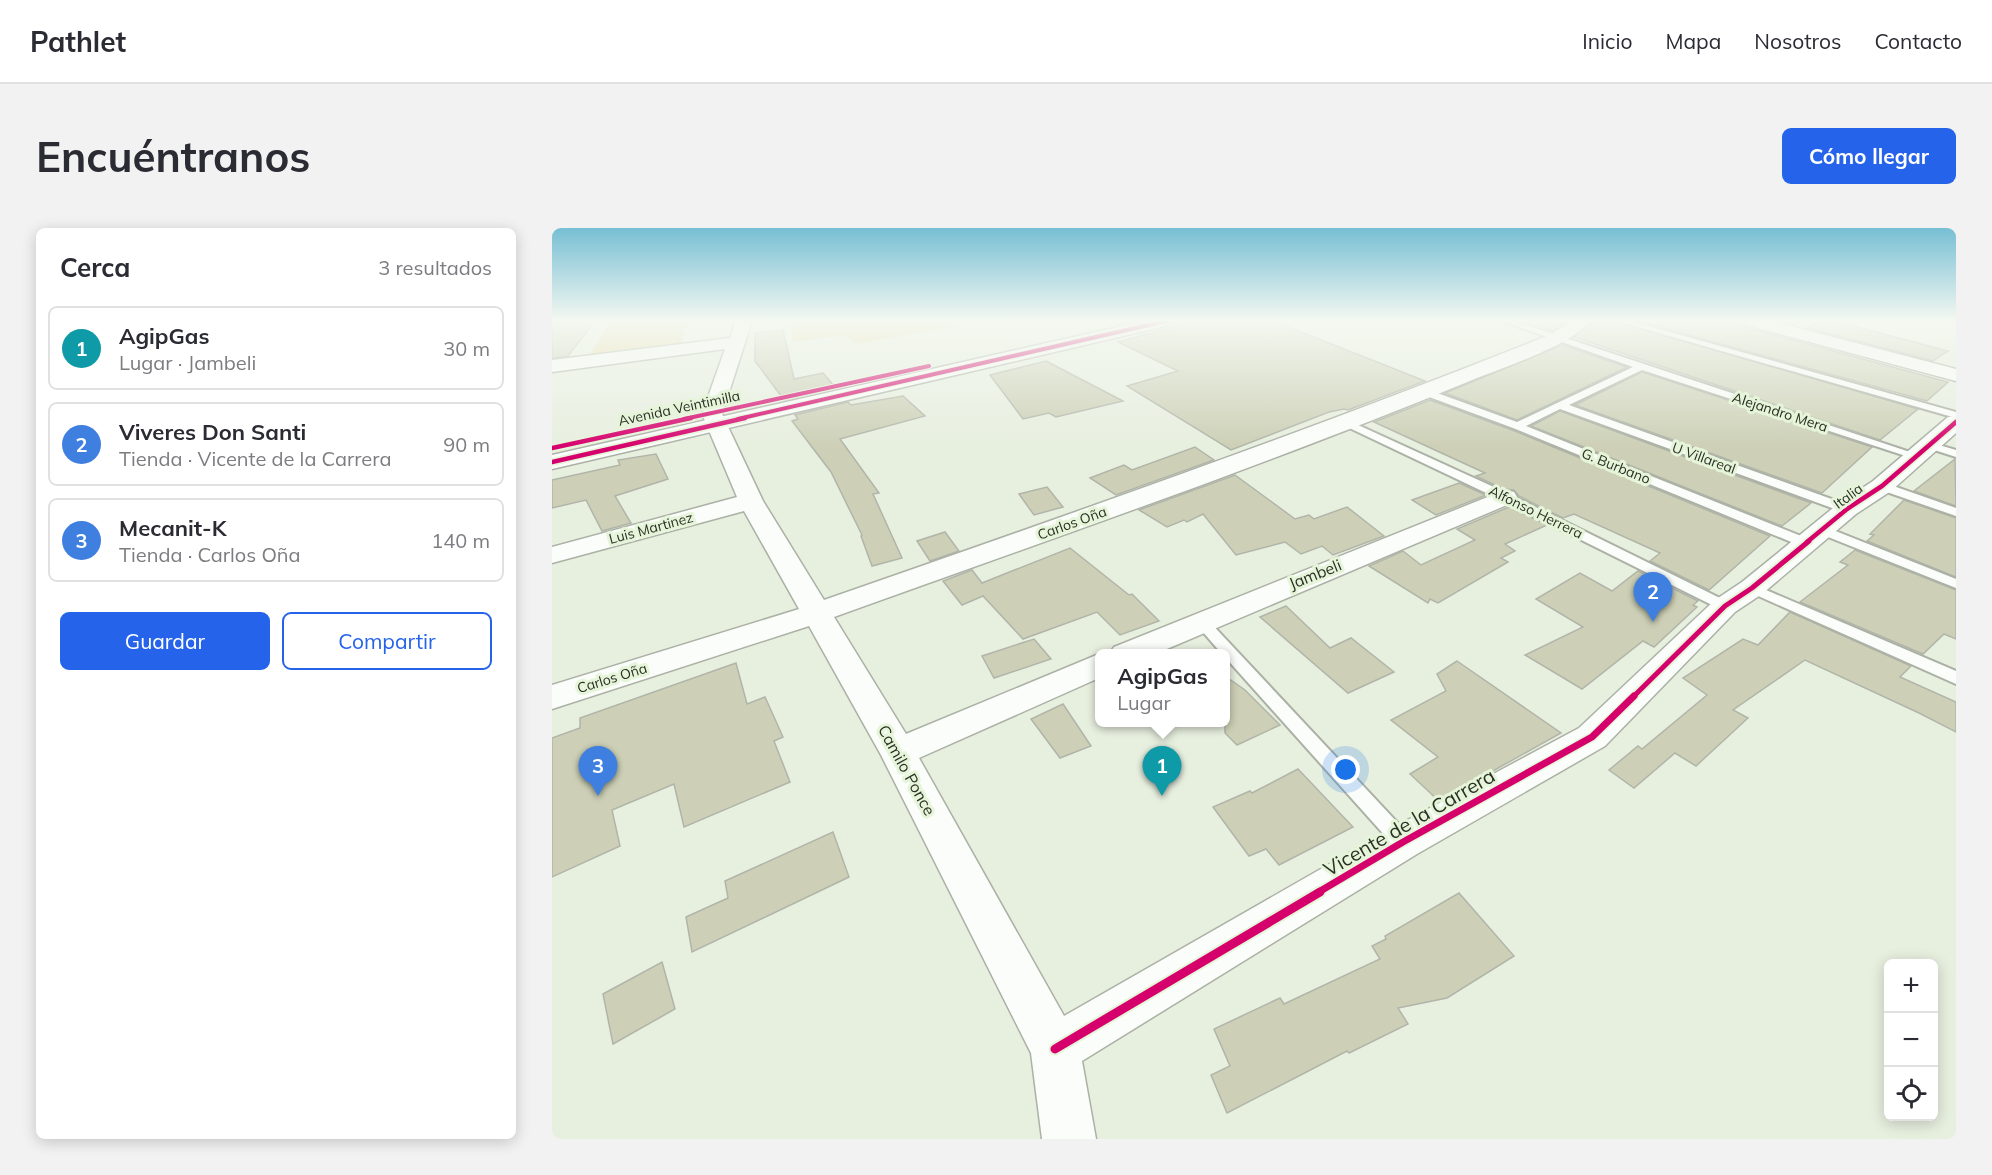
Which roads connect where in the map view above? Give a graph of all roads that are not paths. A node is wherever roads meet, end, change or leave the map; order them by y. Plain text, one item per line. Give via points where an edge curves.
1 (571, 364) edge
2 (731, 364) edge
3 (966, 364) edge
4 (1495, 364) edge
5 (1631, 364) edge
6 (1771, 364) edge
7 (1913, 364) edge
8 (552, 366) edge
9 (1641, 367) junction
10 (1956, 375) edge
11 (1425, 392) junction
12 (1561, 406) junction
13 (1956, 416) edge
14 (714, 420) junction
15 (1345, 422) junction
16 (1956, 422) edge
17 (1517, 426) junction
18 (552, 448) edge
19 (1923, 451) junction
20 (1956, 454) edge
21 (552, 462) edge
22 (1882, 486) junction
23 (1505, 497) junction
24 (751, 501) junction
25 (1847, 509) junction
26 (1956, 512) edge
27 (1814, 537) junction
28 (552, 555) edge
29 (1956, 584) edge
30 (1739, 597) junction
31 (816, 614) junction
32 (1201, 621) junction
33 (1137, 649) edge
34 (1227, 649) edge
35 (1230, 653) edge
36 (1095, 667) edge
37 (1956, 678) edge
38 (552, 697) edge
39 (898, 752) junction
40 (1403, 842) junction
41 (1055, 1048) junction
42 (1069, 1139) edge

1 - 8 street
2 - 14 street
3 - 14 street, Avenida Veintimilla
4 - 11 street, Carlos Oña
5 - 9 lane, Alejandro Mera
6 - 13 lane
7 - 10 street
9 - 12 lane
9 - 17 lane
9 - 19 lane, Alejandro Mera
11 - 15 street, Carlos Oña
11 - 17 lane, G. Burbano
12 - 17 lane
12 - 25 lane, U Villareal
14 - 18 street, Avenida Veintimilla
14 - 21 street, Avenida Veintimilla
14 - 24 street, Camilo Ponce
15 - 23 lane, Alfonso Herrera
15 - 31 street, Carlos Oña
16 - 19 street, Italia
17 - 27 lane, G. Burbano
19 - 20 lane, Alejandro Mera
19 - 22 street, Italia
22 - 25 street, Italia
22 - 26 lane
23 - 30 lane, Alfonso Herrera
23 - 32 street, Jambeli
24 - 28 street, Luis Martinez
24 - 31 street, Camilo Ponce
25 - 27 street, Italia
27 - 29 lane, G. Burbano
27 - 30 street, Italia
30 - 37 lane, Alfonso Herrera
30 - 40 street, Vicente de la Carrera via 1592,737
31 - 38 street, Carlos Oña
31 - 39 street, Camilo Ponce
32 - 33 street, Jambeli
32 - 34 lane
35 - 40 lane
36 - 39 street
39 - 41 street, Camilo Ponce
40 - 41 street, Vicente de la Carrera
41 - 42 street, Camilo Ponce

